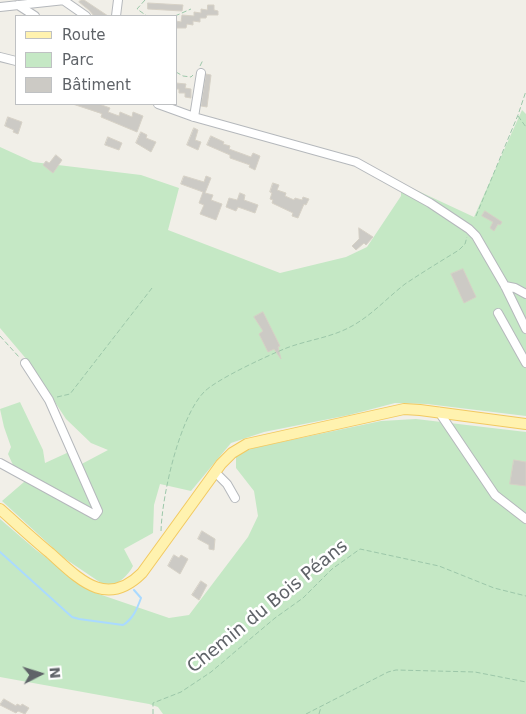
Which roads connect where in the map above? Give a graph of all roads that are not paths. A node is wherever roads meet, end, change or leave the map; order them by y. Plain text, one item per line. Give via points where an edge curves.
1 (64, 0) edge
2 (118, 0) edge
3 (18, 5) junction
4 (0, 7) edge
5 (33, 15) edge
6 (85, 15) edge
7 (116, 15) edge
8 (0, 57) edge
9 (15, 61) edge
10 (199, 71) road end
11 (161, 105) edge
12 (194, 118) junction
13 (505, 286) junction
14 (526, 294) edge
15 (498, 314) dead end
16 (526, 329) edge
17 (25, 363) road end
18 (526, 363) edge
19 (438, 412) junction
20 (526, 424) edge
21 (0, 462) edge
22 (215, 472) junction
23 (235, 498) dead end
24 (0, 509) edge
25 (526, 519) edge

1 - 3 street
1 - 6 street
2 - 7 street
3 - 4 street
3 - 5 street
8 - 9 street
10 - 12 street
11 - 12 street
12 - 13 street via 356,162 469,229
13 - 14 street
13 - 16 street
15 - 18 street
17 - 21 street via 49,400 98,511 95,515
19 - 20 main road
19 - 22 main road via 396,410 247,444 228,456
19 - 25 street via 495,495
22 - 23 street
22 - 24 main road via 142,573 128,585 109,590 79,579

